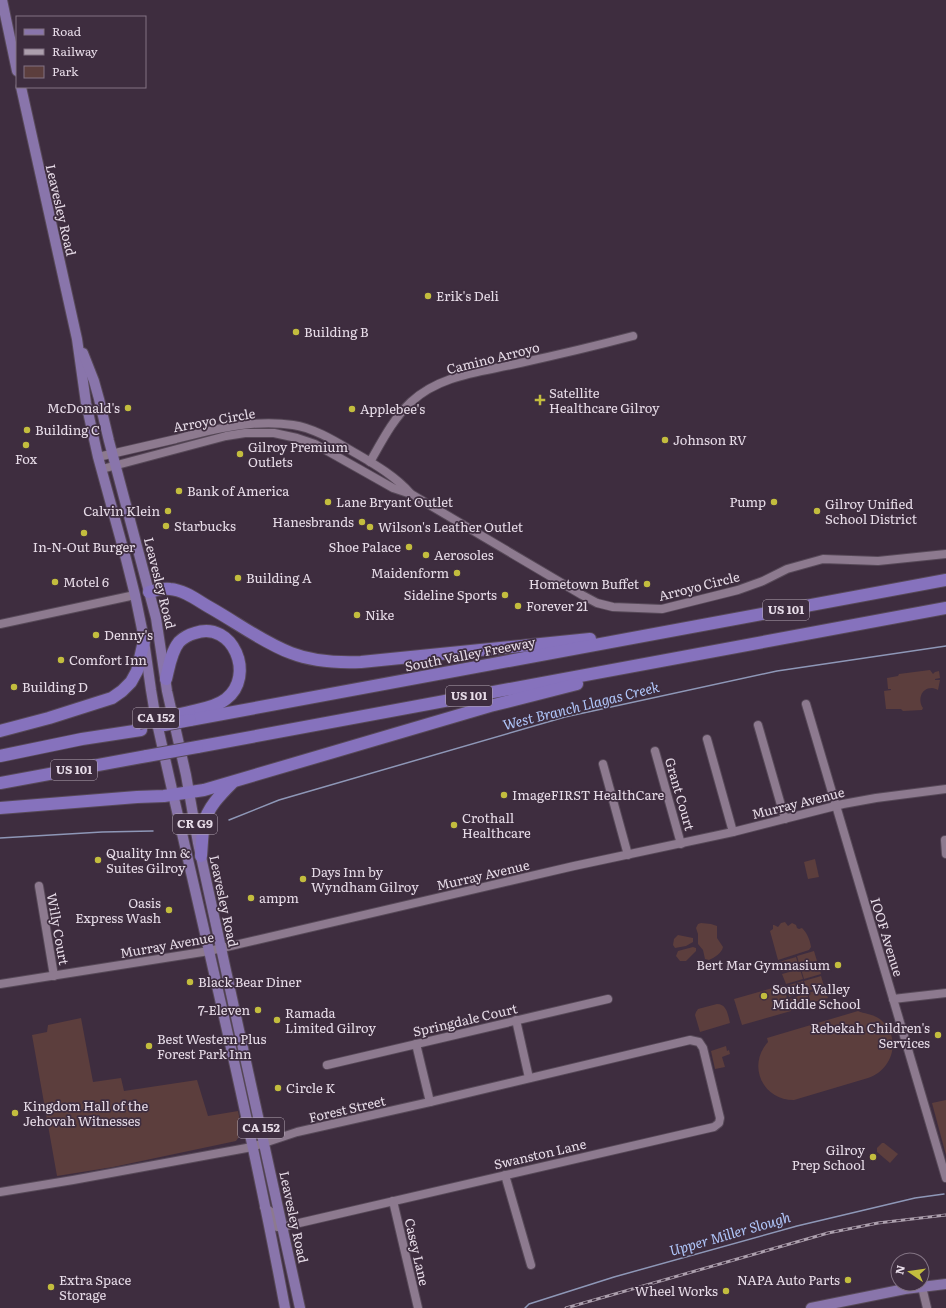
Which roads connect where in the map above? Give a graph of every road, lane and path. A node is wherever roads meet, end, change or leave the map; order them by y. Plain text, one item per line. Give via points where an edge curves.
1 (2, 0) edge
2 (16, 66) edge
3 (20, 88) edge
4 (633, 336) dead end
5 (77, 339) junction
6 (113, 454) junction
7 (98, 457) junction
8 (370, 462) junction
9 (116, 465) junction
10 (102, 469) junction
11 (411, 494) junction
12 (946, 554) edge
13 (946, 580) edge
14 (149, 592) junction
15 (135, 595) junction
16 (946, 608) edge
17 (0, 624) edge
18 (625, 640) junction
19 (144, 641) junction
20 (740, 646) junction
21 (166, 679) junction
22 (806, 704) dead end
23 (189, 716) junction
24 (758, 725) dead end
25 (0, 731) edge
26 (706, 740) dead end
27 (655, 751) dead end
28 (0, 756) edge
29 (603, 764) dead end
30 (235, 781) junction
31 (0, 784) edge
32 (946, 789) edge
33 (189, 793) junction
34 (173, 795) junction
35 (836, 806) junction
36 (0, 808) edge
37 (785, 819) junction
38 (733, 832) junction
39 (946, 840) edge
40 (681, 844) junction
41 (946, 854) edge
42 (628, 855) junction
43 (201, 856) junction
44 (39, 886) dead end
45 (221, 948) junction
46 (209, 951) junction
47 (54, 976) junction
48 (0, 984) edge
49 (946, 993) edge
50 (608, 999) dead end
51 (893, 999) junction
52 (516, 1020) junction
53 (698, 1041) joint
54 (416, 1044) junction
55 (327, 1065) dead end
56 (529, 1078) junction
57 (430, 1102) junction
58 (264, 1143) junction
59 (252, 1147) junction
60 (505, 1175) junction
61 (946, 1178) edge
62 (0, 1192) edge
63 (393, 1201) junction
64 (264, 1207) junction
65 (282, 1227) junction
66 (530, 1264) dead end
67 (946, 1284) edge
68 (930, 1286) edge
69 (890, 1292) edge
70 (923, 1292) edge
71 (285, 1308) edge
72 (300, 1308) edge
73 (418, 1308) edge
74 (811, 1308) edge
75 (927, 1308) edge

1 - 2 main road
3 - 5 main road, Leavesley Road / CR G9
4 - 8 street, Camino Arroyo via 450,379 425,391 412,401 391,425
5 - 6 main road, Leavesley Road / CR G9 via 94,381
5 - 7 main road, Leavesley Road / CR G9 via 86,403
6 - 7 street, Arroyo Circle
6 - 8 street, Arroyo Circle via 204,432 242,425 274,423 298,426 327,437
6 - 9 main road, Leavesley Road / CR G9
7 - 10 main road, Leavesley Road / CR G9
8 - 11 street, Arroyo Circle via 401,482
9 - 10 street, Arroyo Circle
9 - 11 street, Arroyo Circle via 226,436 274,433 314,444 393,488
9 - 14 main road, Leavesley Road / CR G9
10 - 15 main road, Leavesley Road / CR G9
11 - 12 street, Arroyo Circle via 582,595 612,607 662,609 738,590 788,569 823,559 878,561
13 - 18 highway, South Valley Freeway / US 101
14 - 15 main road
14 - 18 highway via 163,588 178,591 282,649 303,657 325,661 361,662 599,638
14 - 21 main road, Leavesley Road / CR G9 via 158,624
15 - 17 street
15 - 19 main road, Leavesley Road / CA 152
16 - 20 highway, US 101
18 - 23 highway, South Valley Freeway / US 101
19 - 25 highway via 137,671 131,682 112,698
19 - 34 main road, Leavesley Road / CA 152 via 152,696
20 - 30 highway, CA 152 via 502,702
20 - 31 highway, US 101, bridge
21 - 23 highway via 172,656 179,642 186,636 199,631 209,631 220,634 229,641 239,662 239,678 235,689 226,699
21 - 33 main road, Leavesley Road / CR G9
22 - 35 street, IOOF Avenue
23 - 28 highway, South Valley Freeway / US 101, bridge
24 - 37 street
26 - 38 street
27 - 40 street, Grant Court
29 - 42 street
30 - 33 highway
30 - 43 highway, CA 152 via 223,792 207,816
32 - 35 street, Murray Avenue
33 - 34 highway
33 - 43 main road, Leavesley Road / CR G9
34 - 36 highway
34 - 46 main road, Leavesley Road / CA 152
35 - 37 street, Murray Avenue
35 - 51 street, IOOF Avenue
37 - 38 street, Murray Avenue
38 - 40 street, Murray Avenue
39 - 41 street
40 - 42 street, Murray Avenue
42 - 45 street, Murray Avenue
43 - 45 main road, Leavesley Road / CA 152
44 - 47 street, Willy Court
45 - 46 street, Murray Avenue
45 - 58 main road, Leavesley Road / CA 152
46 - 47 street, Murray Avenue
46 - 59 main road, Leavesley Road / CA 152
47 - 48 street, Murray Avenue
49 - 51 street
50 - 52 street, Springdale Court
51 - 61 street, IOOF Avenue
52 - 54 street, Springdale Court
52 - 56 street
53 - 56 street, Forest Street via 690,1040
53 - 60 street, Swanston Lane via 703,1048 720,1118 714,1127
54 - 55 street, Springdale Court
54 - 57 street
56 - 57 street, Forest Street
57 - 58 street, Forest Street via 297,1132
58 - 59 street, Forest Street
58 - 65 main road, Leavesley Road / CA 152
59 - 62 street, Forest Street
59 - 64 main road, Leavesley Road / CA 152
60 - 63 street, Swanston Lane
60 - 66 street
63 - 65 street, Swanston Lane
63 - 73 street, Casey Lane
64 - 65 street via 273,1213 277,1227
64 - 71 main road, Leavesley Road / CA 152
65 - 72 main road, Leavesley Road / CA 152
67 - 68 main road
69 - 74 main road
70 - 75 street

